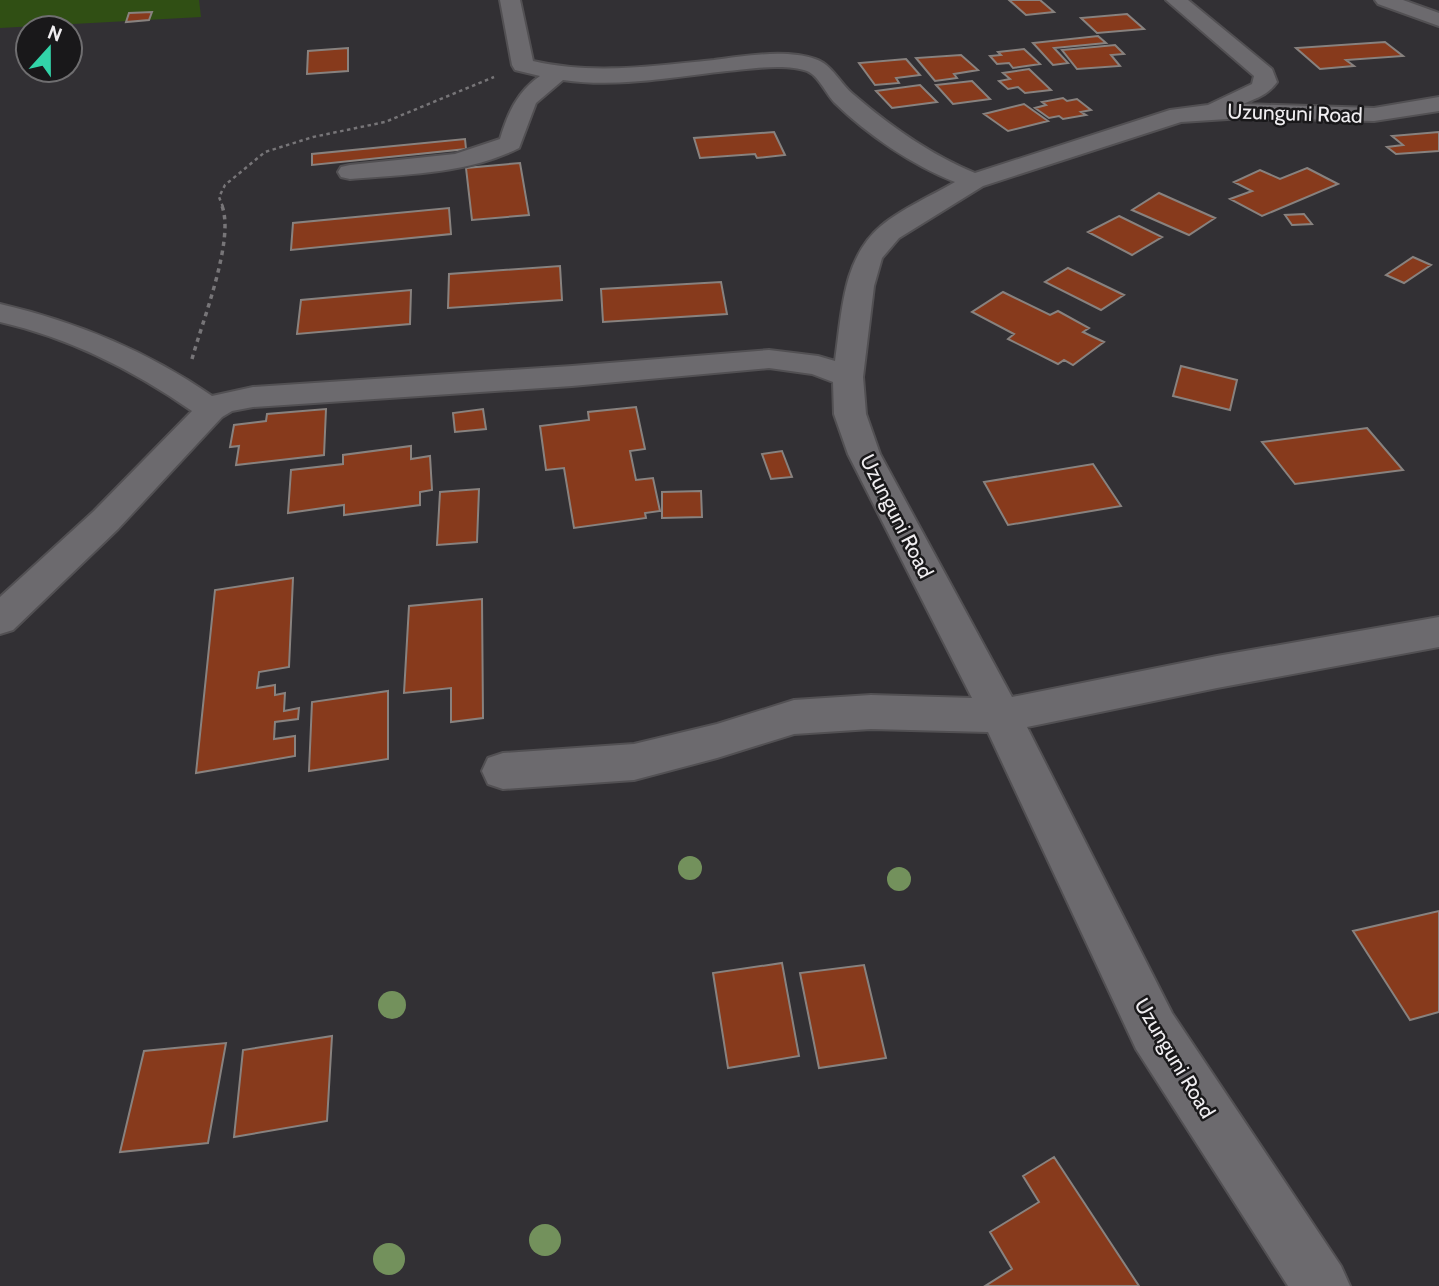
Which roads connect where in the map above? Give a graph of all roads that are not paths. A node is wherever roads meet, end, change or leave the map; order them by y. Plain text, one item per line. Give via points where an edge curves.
1 (510, 0) edge
2 (1176, 0) edge
3 (1385, 0) edge
4 (1439, 20) edge
5 (557, 74) junction
6 (1439, 104) edge
7 (1213, 110) junction
8 (350, 172) dead end
9 (974, 181) junction
10 (0, 313) edge
11 (848, 377) junction
12 (211, 410) junction
13 (0, 620) edge
14 (1439, 632) edge
15 (1002, 716) junction
16 (503, 771) dead end
17 (1321, 1286) edge

1 - 5 street via 523,65
2 - 7 street via 1264,74 1266,82 1260,89
3 - 4 street
5 - 8 street via 523,102 511,144 503,148 476,158
5 - 9 street via 612,77 762,61 809,64 867,118 937,166
6 - 7 street, Uzunguni Road via 1409,113 1371,116
7 - 9 street, Uzunguni Road via 1146,123
9 - 11 street, Uzunguni Road via 890,232 869,257 860,286
10 - 12 street via 78,335 184,390
11 - 12 street via 818,365 757,359 254,397
11 - 15 street, Uzunguni Road via 850,414 864,454
12 - 13 street via 106,520
14 - 15 street
15 - 16 street via 871,712 794,717 634,762
15 - 17 street, Uzunguni Road via 1154,1031

